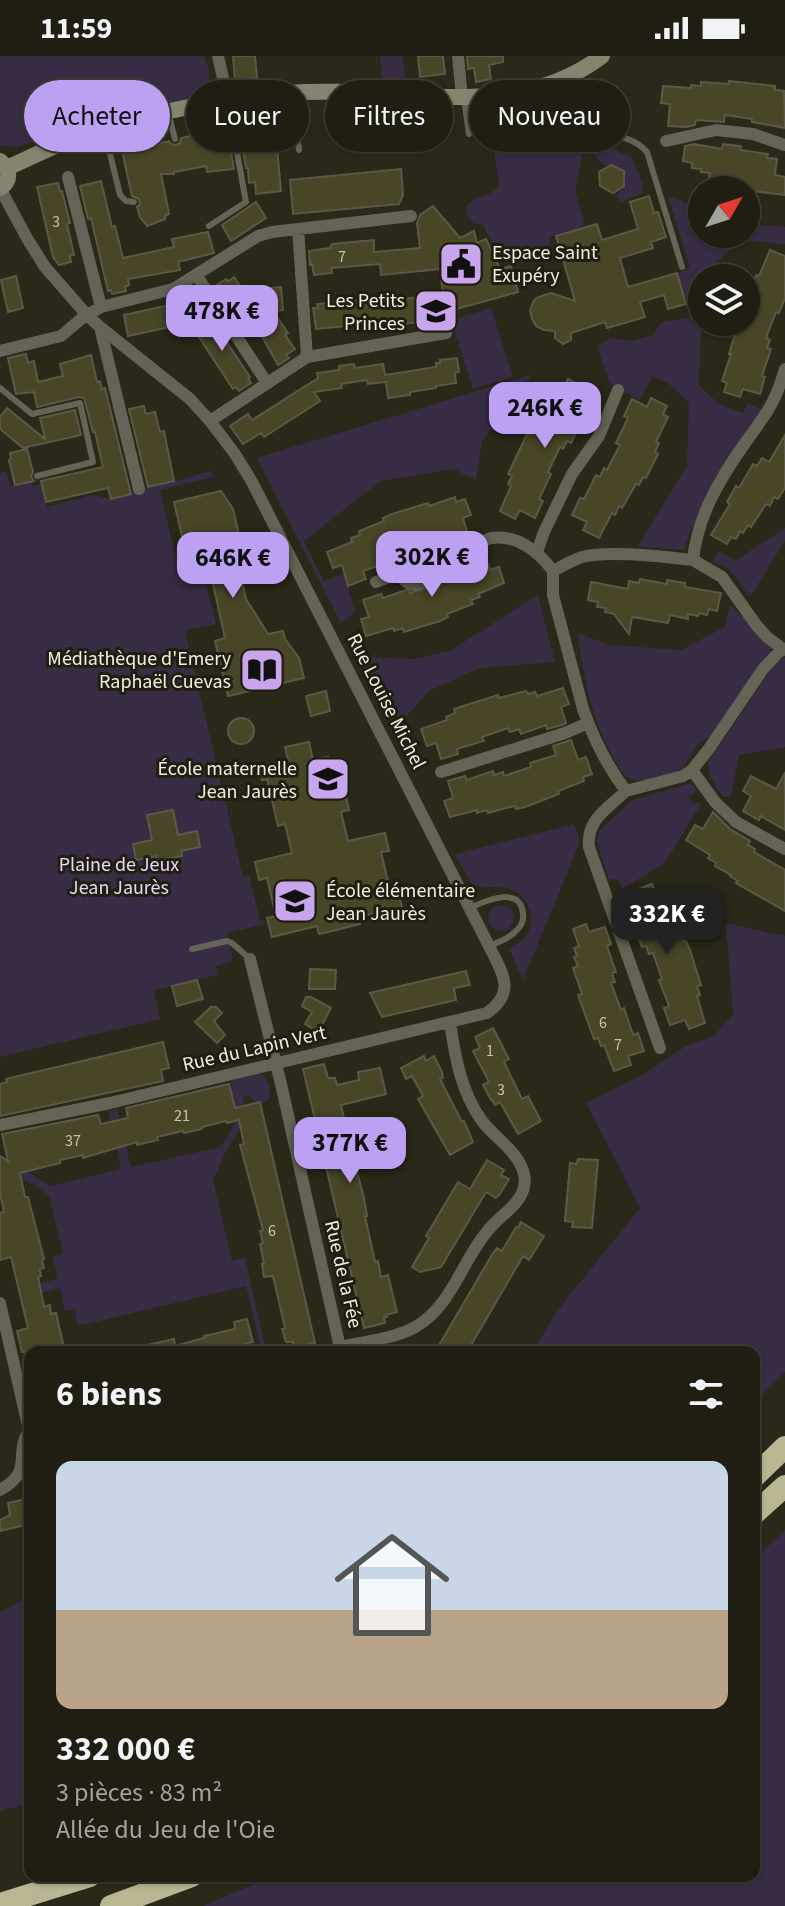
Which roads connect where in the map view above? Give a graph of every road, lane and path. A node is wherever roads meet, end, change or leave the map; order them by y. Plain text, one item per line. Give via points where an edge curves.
1 (218, 56) edge
2 (458, 56) edge
3 (602, 56) edge
4 (223, 80) edge
5 (561, 80) edge
6 (309, 93) edge
7 (463, 96) junction
8 (469, 96) edge
9 (170, 119) edge
10 (598, 132) joint
11 (469, 134) dead end
12 (175, 139) dead end
13 (630, 139) edge
14 (666, 141) dead end
15 (785, 145) edge
16 (34, 152) edge
17 (110, 152) edge
18 (237, 152) edge
19 (3, 164) edge
20 (68, 177) dead end
21 (0, 188) edge
22 (134, 202) dead end
23 (411, 216) dead end
24 (209, 226) dead end
25 (298, 229) junction
26 (682, 267) dead end
27 (197, 276) junction
28 (101, 307) junction
29 (87, 315) junction
30 (100, 327) junction
31 (446, 333) dead end
32 (0, 351) edge
33 (307, 357) junction
34 (785, 369) edge
35 (267, 383) junction
36 (0, 388) edge
37 (618, 390) dead end
38 (210, 421) junction
39 (37, 476) dead end
40 (139, 489) dead end
41 (537, 552) junction
42 (693, 560) junction
43 (431, 561) junction
44 (553, 571) junction
45 (400, 573) junction
46 (376, 582) dead end
47 (784, 649) edge
48 (588, 723) junction
49 (692, 770) junction
50 (441, 772) dead end
51 (626, 791) junction
52 (785, 849) edge
53 (470, 908) junction
54 (489, 946) junction
55 (192, 949) dead end
56 (250, 959) joint
57 (505, 990) joint
58 (450, 1022) junction
59 (660, 1048) dead end
60 (275, 1064) junction
61 (0, 1125) edge
62 (0, 1303) edge
63 (340, 1346) edge
64 (352, 1346) edge
65 (24, 1405) edge
66 (24, 1443) edge
67 (785, 1447) edge
68 (760, 1471) edge
69 (24, 1477) edge
70 (16, 1478) junction
71 (785, 1486) edge
72 (0, 1490) edge
73 (760, 1509) edge
74 (71, 1882) edge
75 (176, 1882) edge
76 (0, 1904) edge
77 (111, 1906) edge

1 - 4 street
2 - 7 street
3 - 5 main road
6 - 7 main road
7 - 8 main road
7 - 11 lane
9 - 12 lane
10 - 10 lane via 616,113 611,100 602,96 585,108
13 - 26 lane via 647,152
14 - 15 street via 716,130
16 - 19 main road
17 - 22 lane via 120,195
18 - 24 lane via 246,202
19 - 21 main road via 7,182
20 - 28 street
21 - 29 street, Rue Louise Michel via 45,267
23 - 25 street
25 - 27 street via 258,236
25 - 33 street
27 - 28 street via 173,289
27 - 35 street
28 - 29 street
29 - 30 street, Rue Louise Michel
29 - 32 street via 61,336
30 - 38 street, Rue Louise Michel
30 - 40 street
31 - 33 street
33 - 35 street
34 - 42 street via 766,414 717,488 695,538
35 - 38 street
36 - 39 lane via 32,414 80,403 93,462
37 - 41 street
38 - 53 street, Rue Louise Michel via 252,482
41 - 43 street via 500,537
41 - 44 street
42 - 44 street via 596,555
42 - 47 street via 722,577 757,626
43 - 45 street via 418,551 407,553
43 - 45 street via 432,572 422,584 406,582
44 - 48 street via 553,595
45 - 46 street
47 - 49 street via 763,669
48 - 50 street
48 - 51 street
49 - 51 street
49 - 52 street via 736,822
51 - 59 street via 594,822 589,847
53 - 54 street, Rue Louise Michel
53 - 54 lane via 503,897 523,909 520,928
54 - 57 street, Rue Louise Michel via 504,975
55 - 56 lane via 227,941
56 - 60 street, Rue de la Fée
57 - 58 street, Rue du Lapin Vert via 487,1013
58 - 60 street, Rue du Lapin Vert
58 - 64 street via 463,1085 480,1119 520,1163 522,1193 479,1241 432,1314 406,1331
60 - 61 street, Rue du Lapin Vert
60 - 63 street, Rue de la Fée
62 - 65 street
66 - 70 street
67 - 68 highway
69 - 70 lane
70 - 72 street
71 - 73 highway
74 - 76 highway
75 - 77 highway

